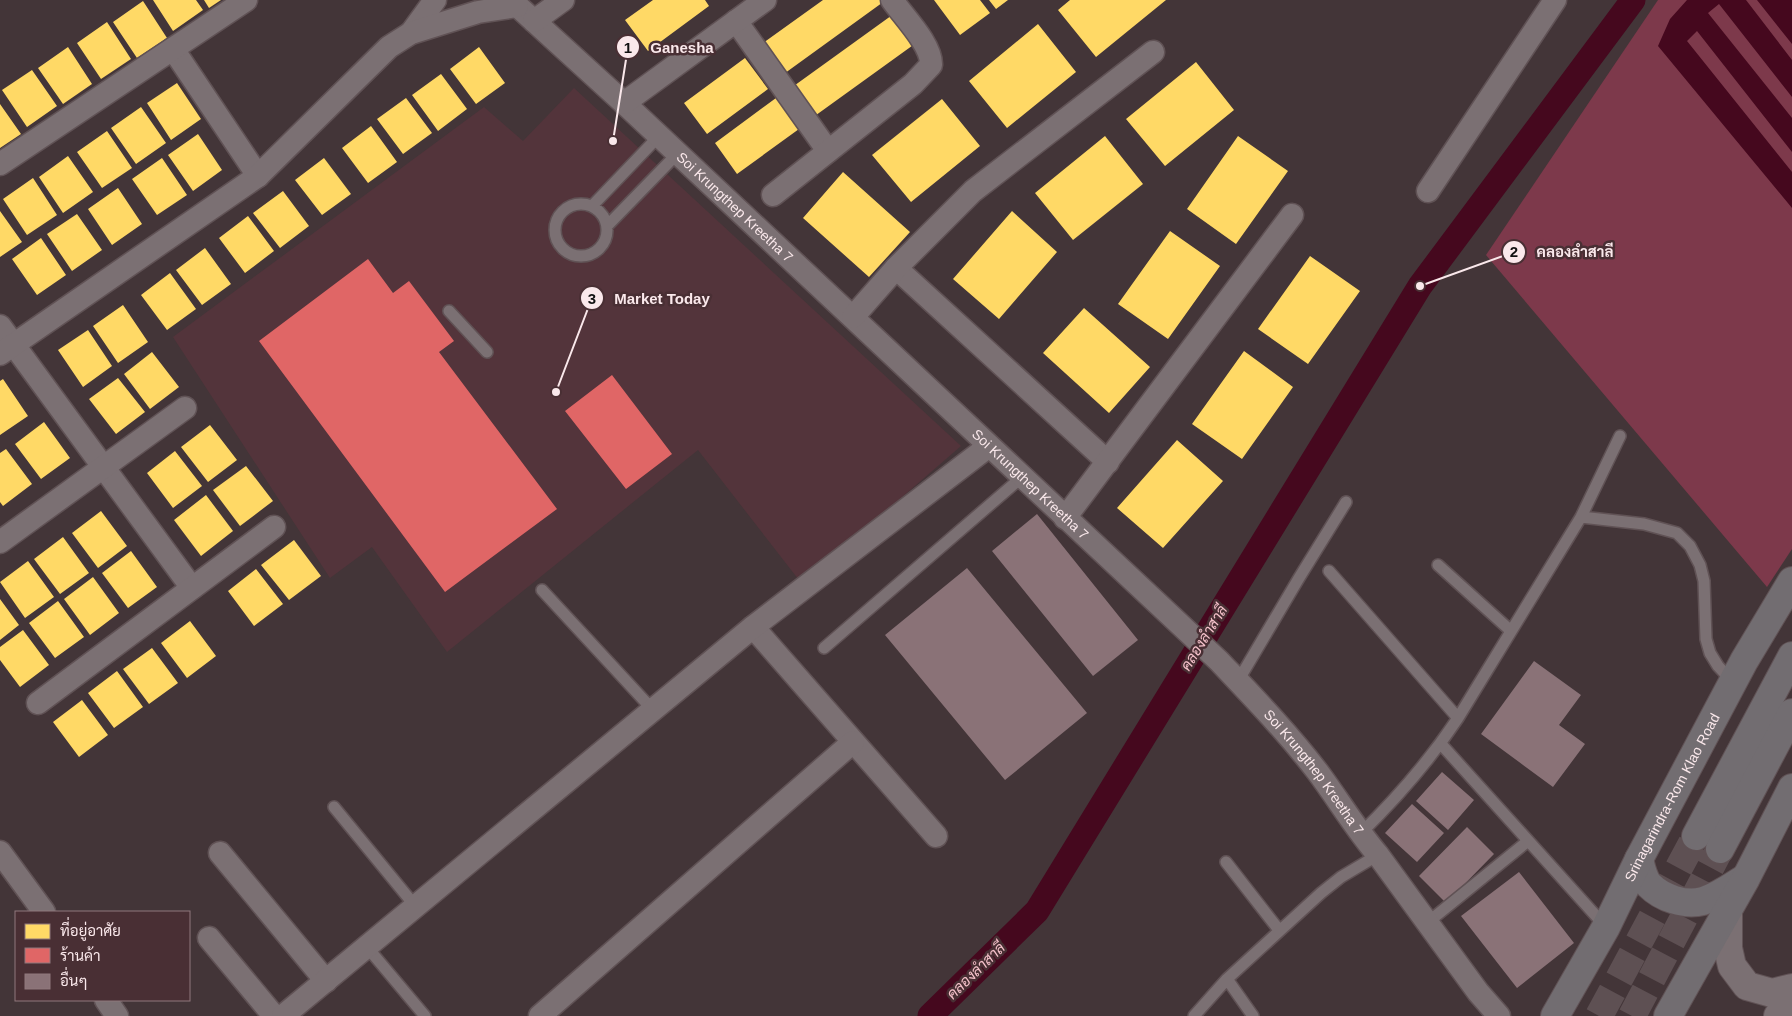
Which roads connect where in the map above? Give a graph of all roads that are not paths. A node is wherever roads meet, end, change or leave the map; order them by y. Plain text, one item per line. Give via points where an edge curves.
1 (246, 0) edge
2 (435, 0) edge
3 (563, 0) edge
4 (765, 0) edge
5 (892, 0) edge
6 (1555, 0) edge
7 (514, 3) edge
8 (534, 21) junction
9 (736, 21) junction
10 (411, 33) junction
11 (173, 49) junction
12 (1152, 52) dead end
13 (624, 103) junction
14 (659, 136) junction
15 (828, 151) junction
16 (678, 153) junction
17 (0, 164) edge
18 (258, 176) junction
19 (1428, 191) dead end
20 (773, 195) dead end
21 (592, 206) junction
22 (1292, 215) dead end
23 (607, 226) junction
24 (896, 268) junction
25 (449, 311) dead end
26 (852, 317) junction
27 (0, 326) edge
28 (7, 349) edge
29 (487, 352) dead end
30 (185, 408) dead end
31 (1620, 436) dead end
32 (989, 446) junction
33 (1108, 462) junction
34 (103, 467) junction
35 (1022, 477) junction
36 (1346, 502) dead end
37 (1581, 517) junction
38 (1065, 518) junction
39 (274, 527) dead end
40 (0, 542) edge
41 (1438, 565) dead end
42 (1328, 571) dead end
43 (1792, 581) edge
44 (192, 588) junction
45 (542, 590) dead end
46 (753, 627) junction
47 (1511, 631) junction
48 (824, 648) dead end
49 (1792, 656) edge
50 (1238, 681) junction
51 (1733, 682) junction
52 (38, 703) dead end
53 (653, 710) junction
54 (1792, 713) edge
55 (1458, 718) junction
56 (853, 742) junction
57 (1441, 744) junction
58 (1792, 788) edge
59 (334, 807) dead end
60 (1360, 834) junction
61 (936, 836) dead end
62 (1696, 836) tunnel mouth
63 (1528, 841) junction
64 (1720, 849) tunnel mouth
65 (0, 852) edge
66 (220, 853) dead end
67 (1378, 855) junction
68 (1639, 859) junction
69 (1226, 862) dead end
70 (1746, 878) junction
71 (416, 907) junction
72 (43, 911) edge
73 (1728, 911) junction
74 (1427, 923) junction
75 (1606, 928) junction
76 (1279, 930) junction
77 (209, 938) dead end
78 (366, 947) junction
79 (1227, 979) junction
80 (326, 981) junction
81 (1792, 988) edge
82 (107, 1001) edge
83 (1792, 1006) edge
84 (117, 1016) edge
85 (274, 1016) edge
86 (283, 1016) edge
87 (425, 1016) edge
88 (540, 1016) edge
89 (1194, 1016) edge
90 (1253, 1016) edge
91 (1499, 1016) edge
92 (1555, 1016) edge
93 (1668, 1016) edge
94 (1778, 1016) edge

1 - 11 street
2 - 10 street
3 - 8 street
4 - 9 street
5 - 15 street via 926,46 931,65 913,84
6 - 19 street
7 - 8 street, Soi Krungthep Kreetha 7
7 - 10 street
8 - 13 street, Soi Krungthep Kreetha 7
9 - 13 street
9 - 15 street
10 - 18 street via 389,47
11 - 17 street
11 - 18 street
12 - 24 street via 973,191
13 - 14 street, Soi Krungthep Kreetha 7
14 - 16 street, Soi Krungthep Kreetha 7
14 - 21 lane
15 - 20 street
16 - 23 lane
16 - 26 street, Soi Krungthep Kreetha 7
18 - 28 street
21 - 23 lane via 599,211
21 - 23 lane via 575,204 560,213 555,229 560,246 574,255 591,254 604,243
22 - 33 street
24 - 26 street
24 - 33 street
25 - 29 lane
26 - 32 street, Soi Krungthep Kreetha 7
27 - 28 street
28 - 34 street
30 - 34 street
31 - 37 lane
32 - 35 street, Soi Krungthep Kreetha 7
32 - 46 street
33 - 38 street
34 - 40 street
34 - 44 street
35 - 38 street, Soi Krungthep Kreetha 7
35 - 48 lane
36 - 50 lane
37 - 47 lane
37 - 51 lane via 1644,524 1677,533 1690,546 1704,581 1706,639 1710,653
38 - 50 street, Soi Krungthep Kreetha 7
39 - 44 street
41 - 47 lane
42 - 55 lane
43 - 51 main road, Srinagarindra-Rom Klao Road
44 - 52 street
45 - 53 lane
46 - 53 street
46 - 56 street
47 - 55 lane
49 - 62 main road
50 - 60 street, Soi Krungthep Kreetha 7 via 1316,771
51 - 68 main road, Srinagarindra-Rom Klao Road
53 - 71 street
54 - 64 main road
55 - 57 lane
56 - 61 street
56 - 88 street
57 - 60 lane via 1389,806
57 - 63 lane
58 - 70 main road
59 - 71 lane
60 - 67 street, Soi Krungthep Kreetha 7
63 - 74 lane
63 - 75 lane
65 - 72 street
66 - 80 street
67 - 74 street, Soi Krungthep Kreetha 7
67 - 76 lane via 1341,876
68 - 70 main road via 1648,884 1672,900 1683,902 1701,902 1717,896
68 - 75 main road, Srinagarindra-Rom Klao Road
69 - 76 lane
70 - 73 main road
71 - 78 street
73 - 81 main road via 1728,948 1732,966 1747,986 1772,993
73 - 93 main road
74 - 91 street, Soi Krungthep Kreetha 7
75 - 92 main road, Srinagarindra-Rom Klao Road
76 - 79 lane
77 - 85 street
78 - 80 street
78 - 87 lane
79 - 89 lane
79 - 90 lane
80 - 86 street
82 - 84 street
83 - 94 main road

